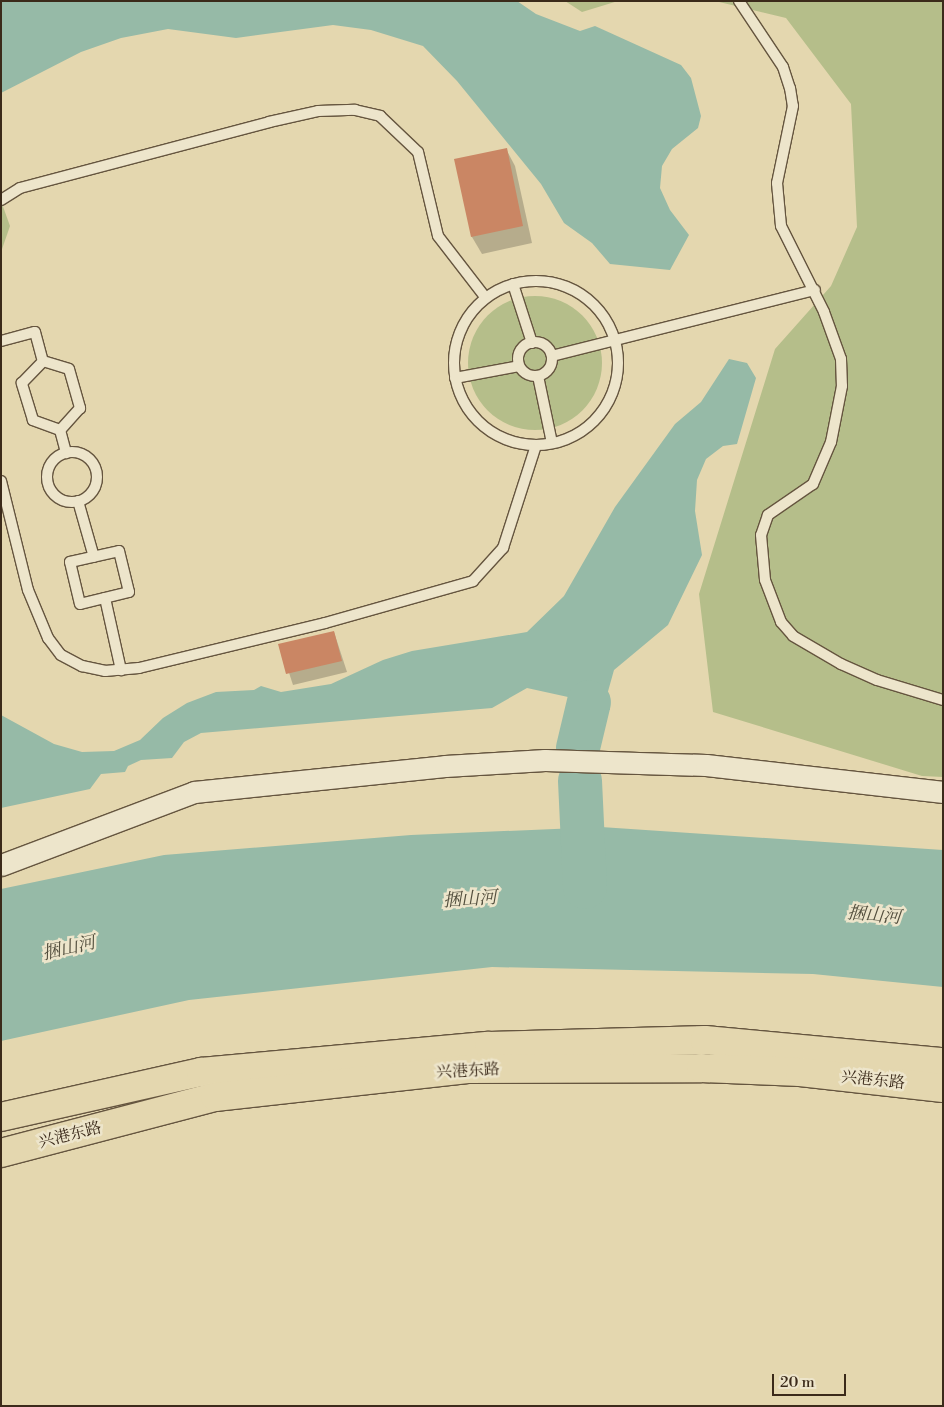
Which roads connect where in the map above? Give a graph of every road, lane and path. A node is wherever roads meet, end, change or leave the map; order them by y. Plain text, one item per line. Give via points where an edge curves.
1 (739, 1) edge
2 (1, 200) edge
3 (513, 284) junction
4 (815, 290) junction
5 (486, 298) junction
6 (1, 340) edge
7 (532, 342) junction
8 (616, 342) junction
9 (552, 356) junction
10 (43, 361) junction
11 (519, 366) junction
12 (538, 376) junction
13 (456, 378) junction
14 (60, 430) junction
15 (552, 443) junction
16 (536, 445) junction
17 (66, 453) junction
18 (2, 484) edge
19 (78, 501) junction
20 (4, 509) edge
21 (94, 557) junction
22 (105, 598) junction
23 (121, 670) junction
24 (943, 700) edge
25 (943, 792) edge
26 (1, 864) edge
27 (943, 1062) edge
28 (943, 1088) edge
29 (1, 1117) edge
30 (1, 1153) edge

1 - 4 lane via 783,67 790,88 793,106 781,155 777,201 781,226
2 - 5 lane via 20,188 269,122 318,111 355,110 380,116 418,152 438,236
3 - 5 lane
3 - 7 lane
3 - 8 lane via 547,280 573,288 595,304 611,326
4 - 8 lane
4 - 24 lane via 840,359 839,414 823,466 813,484 768,515 761,535 765,580 781,622 793,636 840,664 877,680
5 - 13 lane via 474,308 459,332 453,359
6 - 10 lane via 35,332
7 - 9 lane via 542,344
7 - 11 lane via 522,348
8 - 9 lane
8 - 15 lane via 618,378 608,404 592,424 569,439
9 - 12 lane via 551,366
10 - 14 lane via 69,369 80,408
10 - 14 lane via 22,383 33,420
11 - 12 lane via 527,374
11 - 13 lane
12 - 15 lane
13 - 16 lane via 469,412 489,431 515,443
14 - 17 lane
15 - 16 lane
16 - 23 lane via 503,548 473,581 325,623
17 - 19 lane via 83,454 96,473 94,489
17 - 19 lane via 50,464 48,486 58,499
18 - 20 lane
19 - 21 lane
20 - 23 lane via 28,590 48,638 61,655 82,666 105,672
21 - 22 lane via 119,551 129,592
21 - 22 lane via 70,562 80,604
22 - 23 lane
25 - 26 street via 706,765 545,760 445,766 194,792
27 - 29 main road, 兴港东路 via 705,1040 489,1046 201,1072
28 - 30 main road, 兴港东路 via 800,1072 467,1069 215,1098

